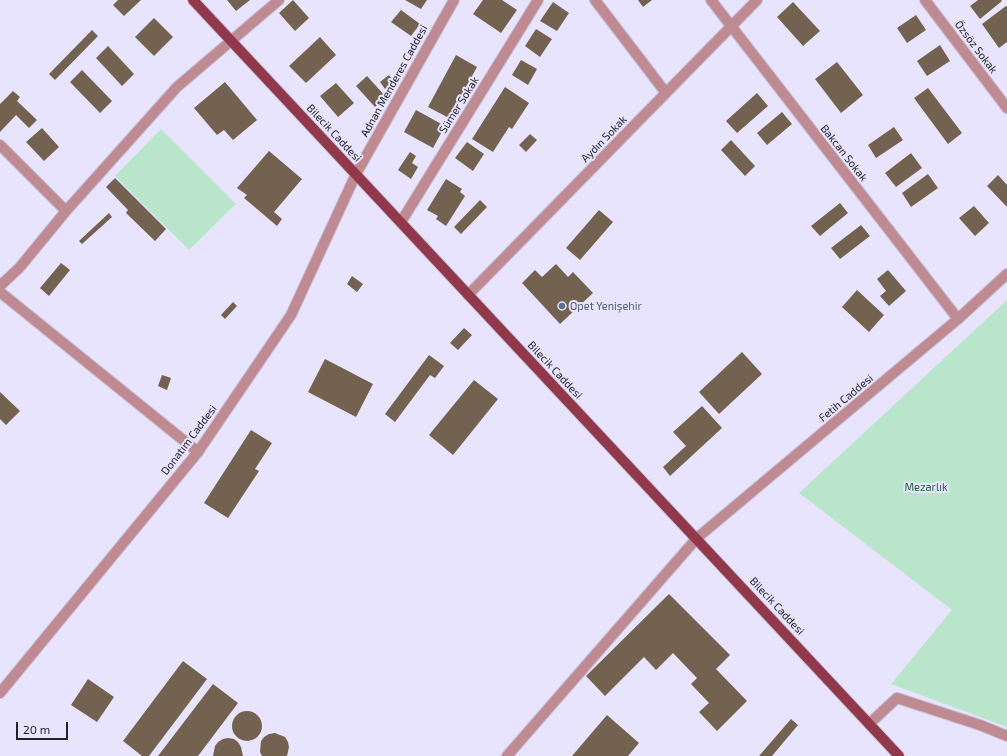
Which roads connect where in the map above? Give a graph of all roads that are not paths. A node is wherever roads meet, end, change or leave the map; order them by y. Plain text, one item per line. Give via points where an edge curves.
1 (193, 0) edge
2 (279, 0) edge
3 (454, 0) edge
4 (538, 0) edge
5 (595, 0) edge
6 (711, 0) edge
7 (757, 0) edge
8 (925, 0) edge
9 (731, 27) junction
10 (231, 41) junction
11 (666, 93) junction
12 (1007, 108) edge
13 (0, 145) edge
14 (356, 174) junction
15 (66, 211) junction
16 (401, 222) junction
17 (1007, 274) edge
18 (0, 286) edge
19 (0, 292) edge
20 (468, 294) junction
21 (958, 320) junction
22 (198, 452) junction
23 (697, 538) junction
24 (0, 693) edge
25 (869, 724) junction
26 (1007, 736) edge
27 (507, 756) edge
28 (899, 756) edge

1 - 10 main road, Bilecik Caddesi
2 - 10 street
3 - 14 street, Adnan Menderes Caddesi
4 - 16 street, Sümer Sokak
5 - 11 street
6 - 9 street, Bakcan Sokak
7 - 9 street, Aydın Sokak
8 - 12 street, Özsöz Sokak
9 - 11 street, Aydın Sokak
9 - 21 street, Bakcan Sokak
10 - 14 main road, Bilecik Caddesi
10 - 15 street via 177,88
11 - 20 street, Aydın Sokak
13 - 15 street
14 - 16 main road, Bilecik Caddesi
14 - 22 street, Donatım Caddesi via 291,315
15 - 18 street via 20,268
16 - 20 main road, Bilecik Caddesi
17 - 21 street, Fetih Caddesi
19 - 22 street
20 - 23 main road, Bilecik Caddesi
21 - 23 street, Fetih Caddesi
22 - 24 street, Donatım Caddesi
23 - 25 main road, Bilecik Caddesi
23 - 27 street, Fetih Caddesi
25 - 26 street via 897,698
25 - 28 main road, Bilecik Caddesi

